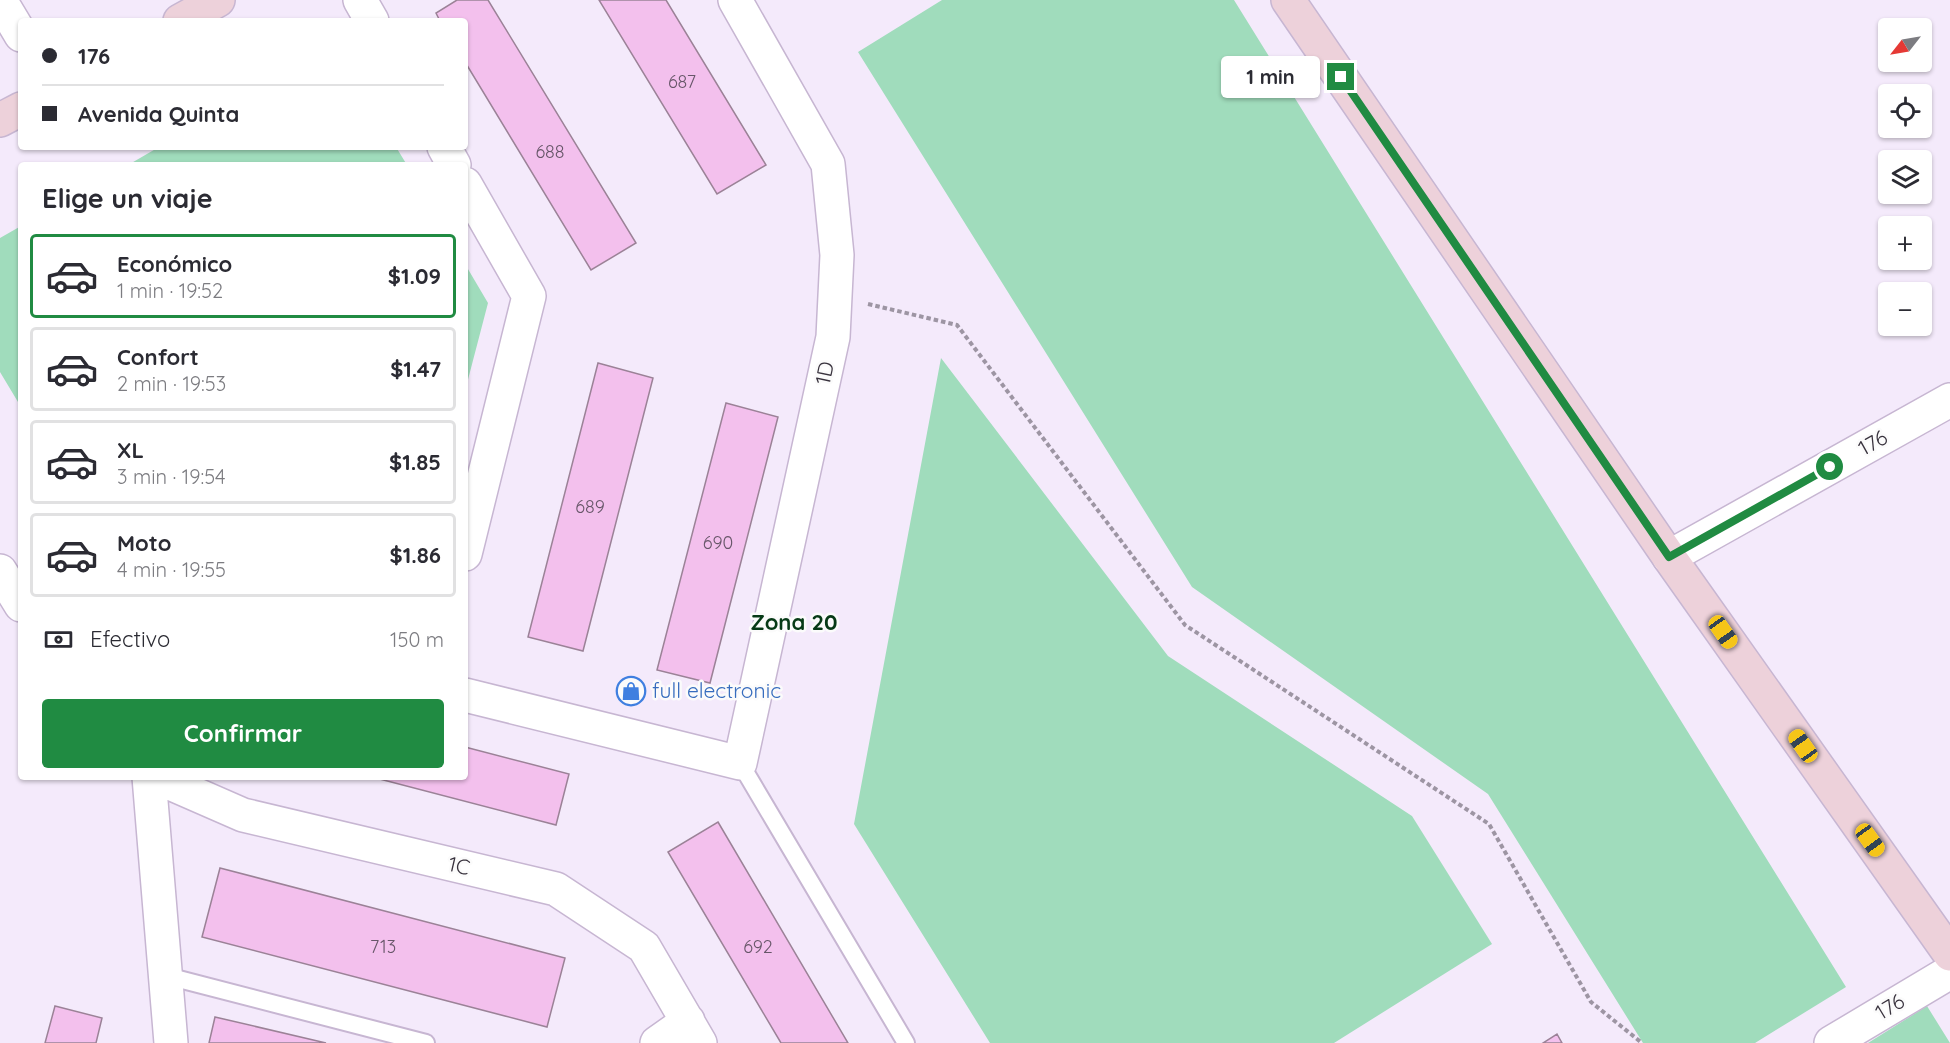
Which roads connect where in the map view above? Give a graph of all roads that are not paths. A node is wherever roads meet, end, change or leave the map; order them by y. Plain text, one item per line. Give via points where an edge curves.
1 (0, 0) edge
2 (218, 0) edge
3 (360, 0) edge
4 (735, 0) edge
5 (1288, 0) edge
6 (185, 18) edge
7 (370, 18) edge
8 (18, 30) edge
9 (18, 111) edge
10 (0, 120) edge
11 (468, 189) edge
12 (1950, 400) edge
13 (468, 542) edge
14 (1669, 557) junction
15 (0, 571) edge
16 (18, 600) edge
17 (468, 696) edge
18 (740, 763) junction
19 (149, 780) edge
20 (163, 780) edge
21 (1950, 954) edge
22 (1950, 972) edge
23 (166, 975) junction
24 (694, 1032) edge
25 (171, 1043) edge
26 (426, 1043) edge
27 (657, 1043) edge
28 (906, 1043) edge
29 (1831, 1043) edge

1 - 8 street
2 - 6 main road
3 - 7 street
4 - 18 street, 1D via 828,164 837,255 833,337
5 - 14 main road
9 - 10 main road
11 - 13 street via 529,296
12 - 14 street, 176
14 - 21 main road
15 - 16 street
17 - 18 street
18 - 28 lane
19 - 23 street
20 - 24 street, 1C via 243,815 556,889 644,947
22 - 29 street, 176
23 - 25 street
23 - 26 lane
24 - 27 street

